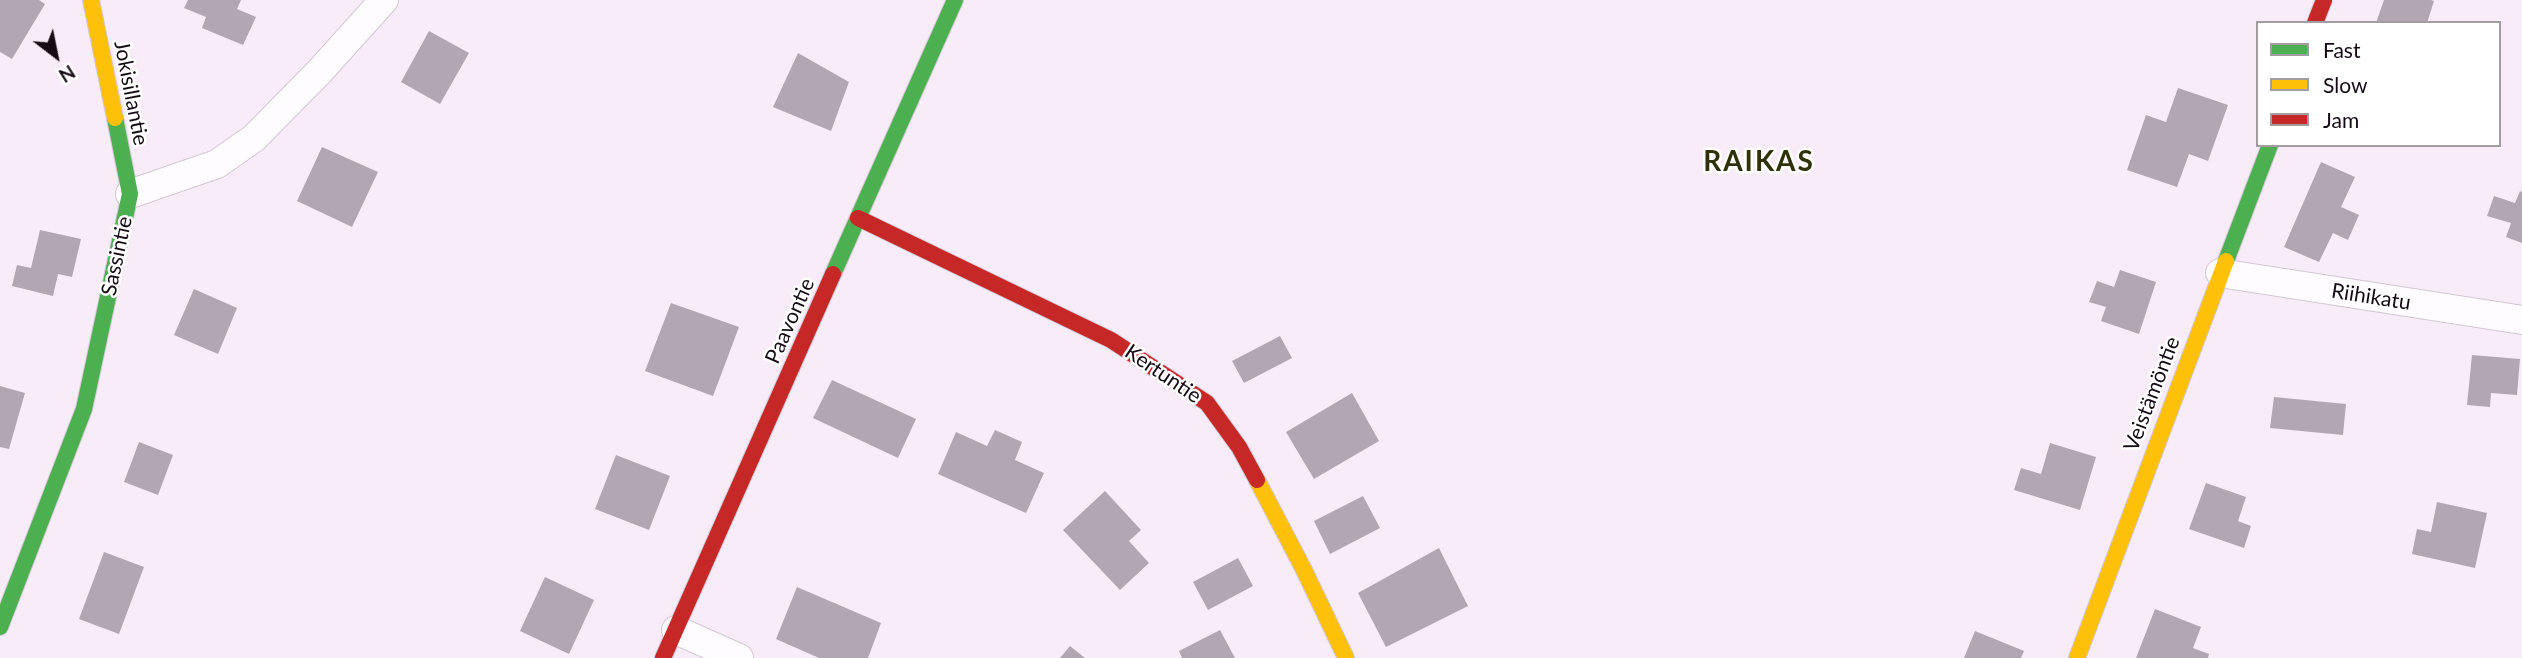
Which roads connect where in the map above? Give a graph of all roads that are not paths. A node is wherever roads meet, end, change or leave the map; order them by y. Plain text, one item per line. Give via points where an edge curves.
1 (91, 0) edge
2 (384, 0) edge
3 (955, 0) edge
4 (2324, 0) edge
5 (2316, 21) edge
6 (2269, 147) edge
7 (130, 194) junction
8 (858, 218) junction
9 (2220, 273) junction
10 (2522, 320) edge
11 (0, 626) edge
12 (676, 630) junction
13 (663, 658) edge
14 (739, 658) edge
15 (1346, 658) edge
16 (2077, 658) edge

1 - 7 street, Jokisillantie
2 - 7 street, Sassintie via 254,138 217,164
3 - 8 street, Paavontie
4 - 5 street
6 - 9 street, Veistämöntie
7 - 11 street, Sassintie via 84,409
8 - 12 street, Paavontie
8 - 15 street, Kertuntie via 1111,340 1207,403 1239,447
9 - 10 street, Riihikatu
9 - 16 street, Veistämöntie
12 - 13 street, Paavontie
12 - 14 street

